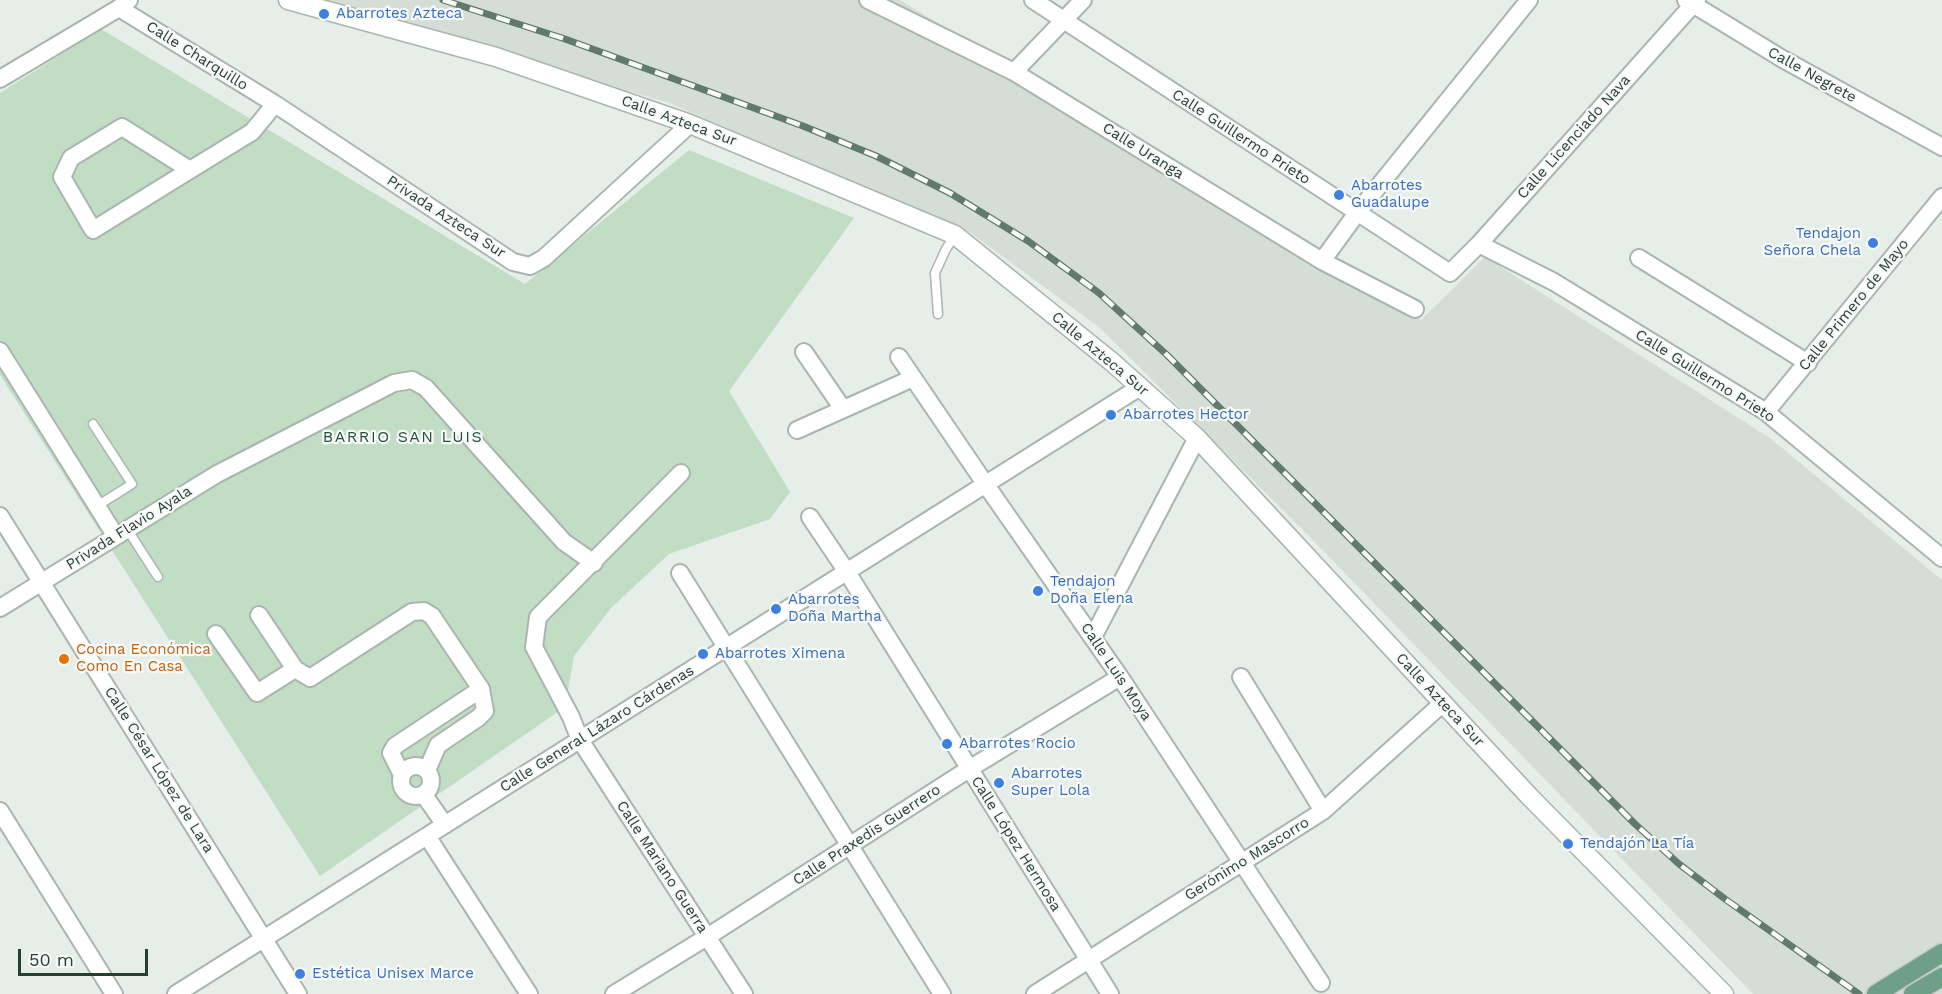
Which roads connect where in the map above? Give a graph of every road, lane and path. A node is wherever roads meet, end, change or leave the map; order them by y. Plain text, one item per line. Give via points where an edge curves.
1 (288, 0) edge
2 (868, 0) edge
3 (1033, 0) edge
4 (1083, 0) edge
5 (1529, 0) edge
6 (1692, 2) edge
7 (124, 4) edge
8 (1063, 21) junction
9 (1014, 72) junction
10 (0, 79) edge
11 (275, 104) junction
12 (690, 124) junction
13 (1942, 147) edge
14 (190, 171) junction
15 (1942, 197) edge
16 (1357, 213) junction
17 (955, 235) junction
18 (1479, 244) junction
19 (1639, 258) dead end
20 (1322, 261) junction
21 (1450, 273) joint
22 (1415, 309) dead end
23 (938, 314) dead end
24 (0, 351) edge
25 (804, 352) dead end
26 (899, 357) dead end
27 (1808, 363) junction
28 (913, 378) junction
29 (1140, 387) junction
30 (843, 409) junction
31 (1766, 412) junction
32 (93, 424) dead end
33 (797, 430) dead end
34 (1197, 438) junction
35 (681, 473) dead end
36 (986, 485) junction
37 (96, 507) junction
38 (0, 516) edge
39 (810, 517) dead end
40 (121, 532) junction
41 (1942, 558) edge
42 (594, 562) junction
43 (847, 572) junction
44 (680, 573) dead end
45 (158, 577) dead end
46 (41, 582) junction
47 (0, 608) edge
48 (259, 615) dead end
49 (216, 634) dead end
50 (1093, 637) junction
51 (726, 648) junction
52 (295, 669) junction
53 (1120, 677) junction
54 (1241, 677) dead end
55 (481, 689) junction
56 (1443, 703) junction
57 (580, 740) junction
58 (969, 769) junction
59 (427, 770) junction
60 (402, 774) junction
61 (424, 795) junction
62 (0, 811) edge
63 (1323, 811) junction
64 (445, 825) junction
65 (427, 836) junction
66 (850, 846) junction
67 (1243, 862) junction
68 (707, 937) junction
69 (264, 939) junction
70 (1942, 953) edge
71 (1088, 960) junction
72 (1942, 977) edge
73 (1321, 983) dead end
74 (114, 994) edge
75 (176, 994) edge
76 (298, 994) edge
77 (529, 994) edge
78 (614, 994) edge
79 (744, 994) edge
80 (942, 994) edge
81 (1035, 994) edge
82 (1110, 994) edge
83 (1724, 994) edge
84 (1876, 994) edge
85 (1913, 994) edge

1 - 12 street, Calle Azteca Sur via 496,57
2 - 9 street, Calle Uranga
3 - 8 street, Calle Guillermo Prieto
4 - 8 street
5 - 16 street
6 - 13 street, Calle Negrete via 1781,58
6 - 18 street, Calle Licenciado Nava
7 - 10 street
7 - 11 street, Calle Charquillo
8 - 9 street
8 - 16 street, Calle Guillermo Prieto
9 - 20 street, Calle Uranga
11 - 12 street, Privada Azteca Sur via 513,262 530,266 544,258
11 - 14 street via 252,132
12 - 17 street, Calle Azteca Sur
14 - 14 street via 122,128 71,158 62,177 93,230
15 - 27 street, Calle Primero de Mayo
16 - 20 street
16 - 21 street, Calle Guillermo Prieto
17 - 23 lane via 935,273
17 - 29 street, Calle Azteca Sur
18 - 21 street, Calle Licenciado Nava
18 - 31 street, Calle Guillermo Prieto via 1554,282
19 - 27 street
20 - 22 street, Calle Uranga
24 - 37 street
25 - 30 street
26 - 28 street, Calle Luis Moya
27 - 31 street, Calle Primero de Mayo
28 - 30 street
28 - 36 street, Calle Luis Moya
29 - 34 street, Calle Azteca Sur
29 - 36 street, Calle General Lázaro Cárdenas
30 - 33 street
31 - 41 street, Calle Guillermo Prieto
32 - 37 lane via 132,484
34 - 50 street
34 - 56 street, Calle Azteca Sur
35 - 42 street, Calle Mariano Guerra
36 - 43 street, Calle General Lázaro Cárdenas
36 - 50 street, Calle Luis Moya
37 - 40 street
38 - 46 street, Calle César López de Lara
39 - 43 street, Calle López Hermosa
40 - 42 street, Privada Flavio Ayala via 217,474 394,383 412,380 426,388 564,542
40 - 45 lane
40 - 46 street, Privada Flavio Ayala
42 - 57 street, Calle Mariano Guerra via 538,617 534,647
43 - 51 street, Calle General Lázaro Cárdenas
43 - 58 street, Calle López Hermosa
44 - 51 street
46 - 47 street, Privada Flavio Ayala
46 - 69 street, Calle César López de Lara
48 - 52 street
49 - 52 street via 257,693
50 - 53 street, Calle Luis Moya
51 - 57 street, Calle General Lázaro Cárdenas
51 - 66 street
52 - 55 street via 310,678 412,612 424,611 432,616
53 - 58 street, Calle Praxedis Guerrero
53 - 67 street, Calle Luis Moya
54 - 63 street
55 - 59 street via 485,711 438,745
55 - 60 street via 395,746 390,753
56 - 63 street, Gerónimo Mascorro
56 - 83 street, Calle Azteca Sur
57 - 64 street, Calle General Lázaro Cárdenas
57 - 68 street, Calle Mariano Guerra
58 - 66 street, Calle Praxedis Guerrero
58 - 71 street, Calle López Hermosa
59 - 60 street via 418,765
59 - 61 street via 432,778 431,788
60 - 61 street via 401,784 406,793 414,797
61 - 64 street
62 - 74 street
63 - 67 street, Gerónimo Mascorro
64 - 65 street, Calle General Lázaro Cárdenas
65 - 69 street, Calle General Lázaro Cárdenas
65 - 77 street
66 - 68 street, Calle Praxedis Guerrero
66 - 80 street
67 - 71 street, Gerónimo Mascorro
67 - 73 street, Calle Luis Moya
68 - 78 street, Calle Praxedis Guerrero
68 - 79 street, Calle Mariano Guerra
69 - 75 street, Calle General Lázaro Cárdenas
69 - 76 street, Calle César López de Lara
70 - 84 main road
71 - 81 street, Gerónimo Mascorro
71 - 82 street, Calle López Hermosa
72 - 85 main road

